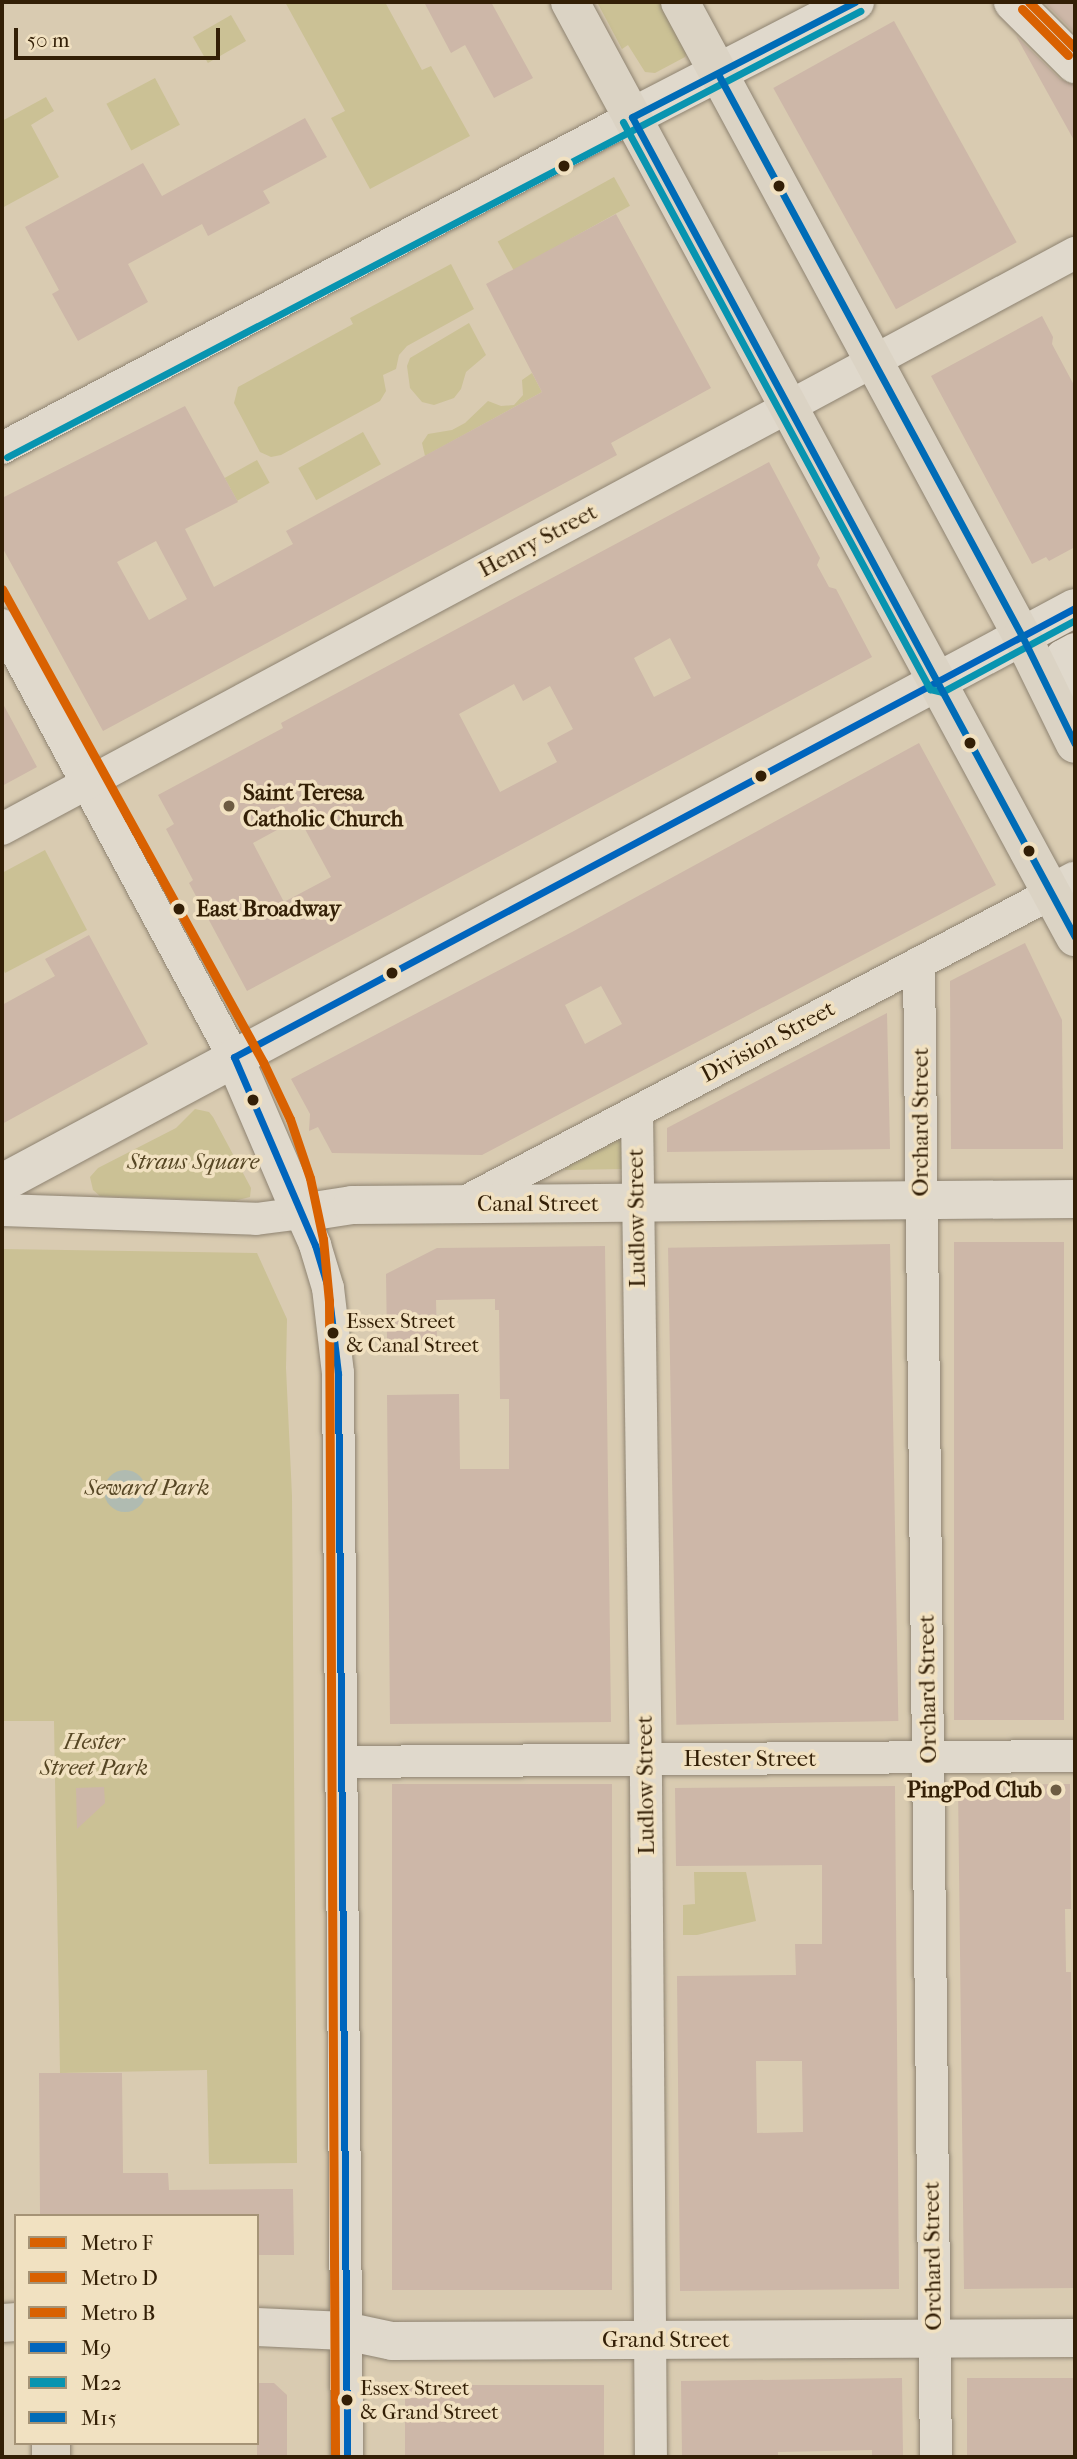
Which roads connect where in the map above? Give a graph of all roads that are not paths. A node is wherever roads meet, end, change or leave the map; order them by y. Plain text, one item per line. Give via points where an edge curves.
1 (570, 2) edge
2 (680, 2) edge
3 (855, 2) edge
4 (1013, 2) edge
5 (1075, 64) edge
6 (719, 74) junction
7 (632, 117) junction
8 (1075, 253) edge
9 (874, 361) junction
10 (788, 407) junction
11 (2, 448) edge
12 (1075, 608) edge
13 (2, 625) edge
14 (1022, 636) junction
15 (1075, 649) edge
16 (938, 682) junction
17 (1075, 689) edge
18 (1075, 744) edge
19 (88, 783) junction
20 (2, 829) edge
21 (1063, 887) edge
22 (1075, 937) edge
23 (919, 963) junction
24 (234, 1057) junction
25 (636, 1112) junction
26 (2, 1184) edge
27 (1075, 1199) edge
28 (922, 1201) junction
29 (461, 1204) junction
30 (636, 1204) junction
31 (2, 1210) edge
32 (300, 1213) junction
33 (1075, 1756) edge
34 (929, 1757) junction
35 (646, 1759) junction
36 (341, 1762) junction
37 (259, 2327) edge
38 (345, 2331) junction
39 (1075, 2338) edge
40 (934, 2339) junction
41 (650, 2340) junction
42 (347, 2457) edge
43 (651, 2457) edge
44 (936, 2457) edge

1 - 7 main road
2 - 6 main road
3 - 6 main road
4 - 5 main road
6 - 7 main road
6 - 9 main road
7 - 10 main road
7 - 11 street
8 - 9 street, Henry Street
9 - 10 street, Henry Street
9 - 14 main road
10 - 16 main road
10 - 19 street, Henry Street
12 - 14 main road
13 - 19 street
14 - 16 main road
14 - 18 main road
15 - 17 street via 1062,656 1062,665
16 - 21 main road
16 - 24 main road
19 - 20 street, Henry Street
19 - 24 street
21 - 22 main road
21 - 23 street, Division Street
23 - 25 street, Division Street
23 - 28 street, Orchard Street
24 - 26 main road
24 - 32 main road
25 - 29 street, Division Street
25 - 30 street, Ludlow Street
27 - 28 main road, Canal Street
28 - 30 main road, Canal Street
28 - 34 street, Orchard Street
29 - 30 main road, Canal Street
29 - 32 main road, Canal Street via 352,1205
30 - 35 street, Ludlow Street
31 - 32 street, Canal Street via 256,1219
32 - 36 street via 328,1288 338,1373
33 - 34 street, Hester Street
34 - 35 street, Hester Street
34 - 40 street, Orchard Street
35 - 36 street, Hester Street
35 - 41 street, Ludlow Street
36 - 38 street
37 - 38 main road, Grand Street
38 - 41 main road, Grand Street via 392,2341
38 - 42 street
39 - 40 main road, Grand Street
40 - 41 main road, Grand Street
40 - 44 street, Orchard Street
41 - 43 street, Ludlow Street

